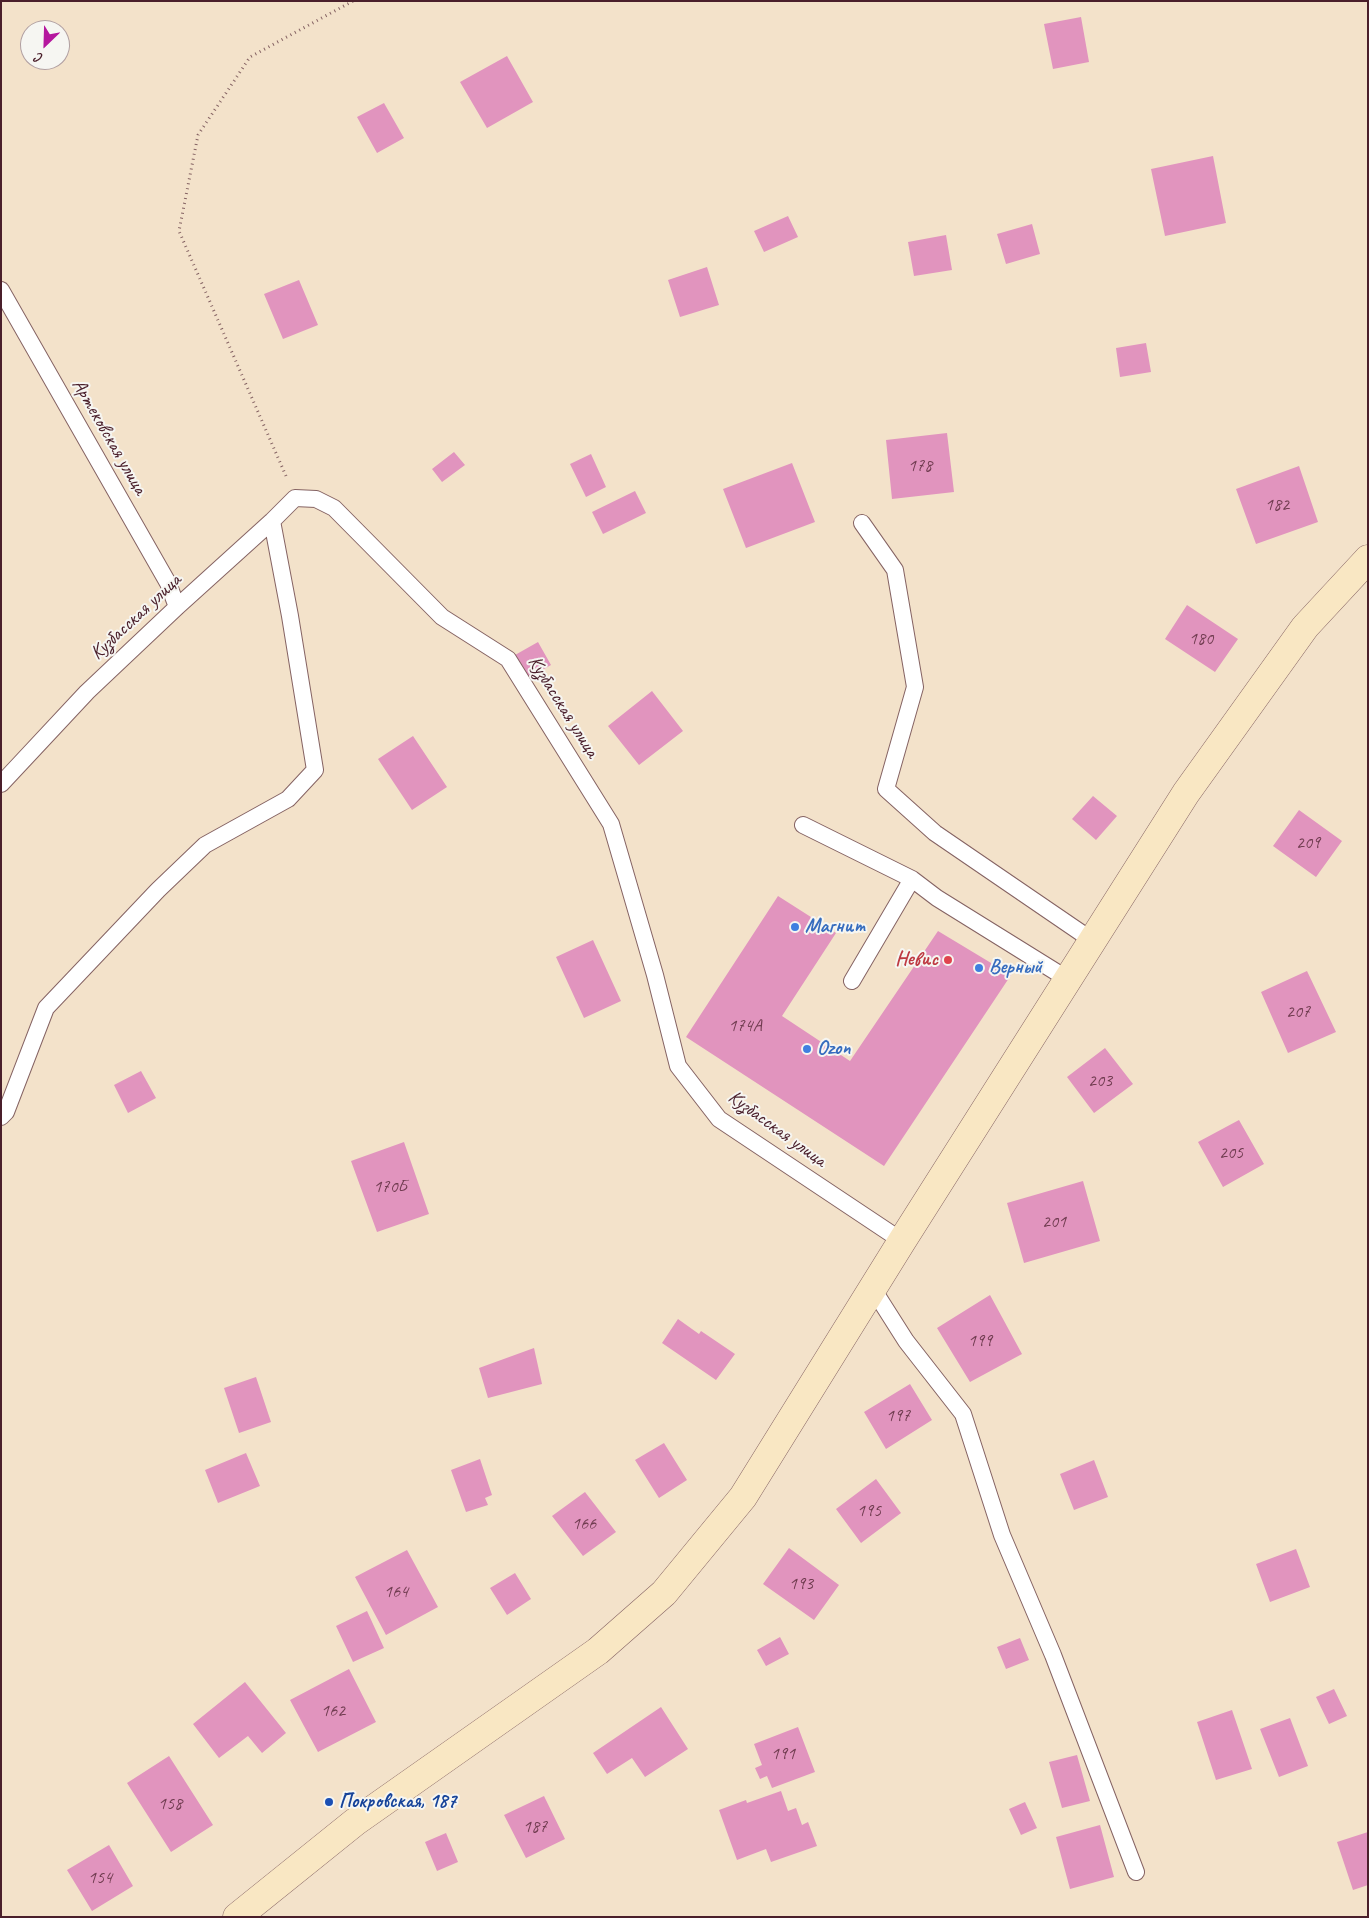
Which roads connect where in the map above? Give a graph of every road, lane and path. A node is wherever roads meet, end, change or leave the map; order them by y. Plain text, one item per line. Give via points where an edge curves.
1 (353, 1) edge
2 (1, 290) edge
3 (295, 498) junction
4 (272, 521) junction
5 (862, 523) dead end
6 (1368, 559) edge
7 (177, 607) junction
8 (1, 784) edge
9 (803, 825) dead end
10 (912, 879) junction
11 (1093, 941) junction
12 (1069, 980) junction
13 (852, 981) dead end
14 (1, 1117) edge
15 (902, 1241) junction
16 (873, 1289) junction
17 (1136, 1872) dead end
18 (237, 1917) edge

1 - 3 path via 250,57 198,135 179,231
2 - 7 lane, Артековская улица via 168,583
3 - 4 lane, Кузбасская улица
3 - 15 lane, Кузбасская улица via 316,499 334,508 442,617 508,659 611,824 678,1066 719,1119
4 - 7 lane, Кузбасская улица
4 - 14 lane via 315,770 288,799 205,845 46,1008 6,1112
5 - 11 lane via 895,570 915,687 886,789 935,833
6 - 11 main road via 1304,627 1186,793
7 - 8 lane, Кузбасская улица via 87,692
9 - 10 lane
10 - 12 lane
10 - 13 lane
11 - 12 main road
12 - 15 main road
15 - 16 main road
16 - 17 lane via 906,1341 963,1414 1002,1535
16 - 18 main road via 743,1497 664,1593 598,1651 355,1822

